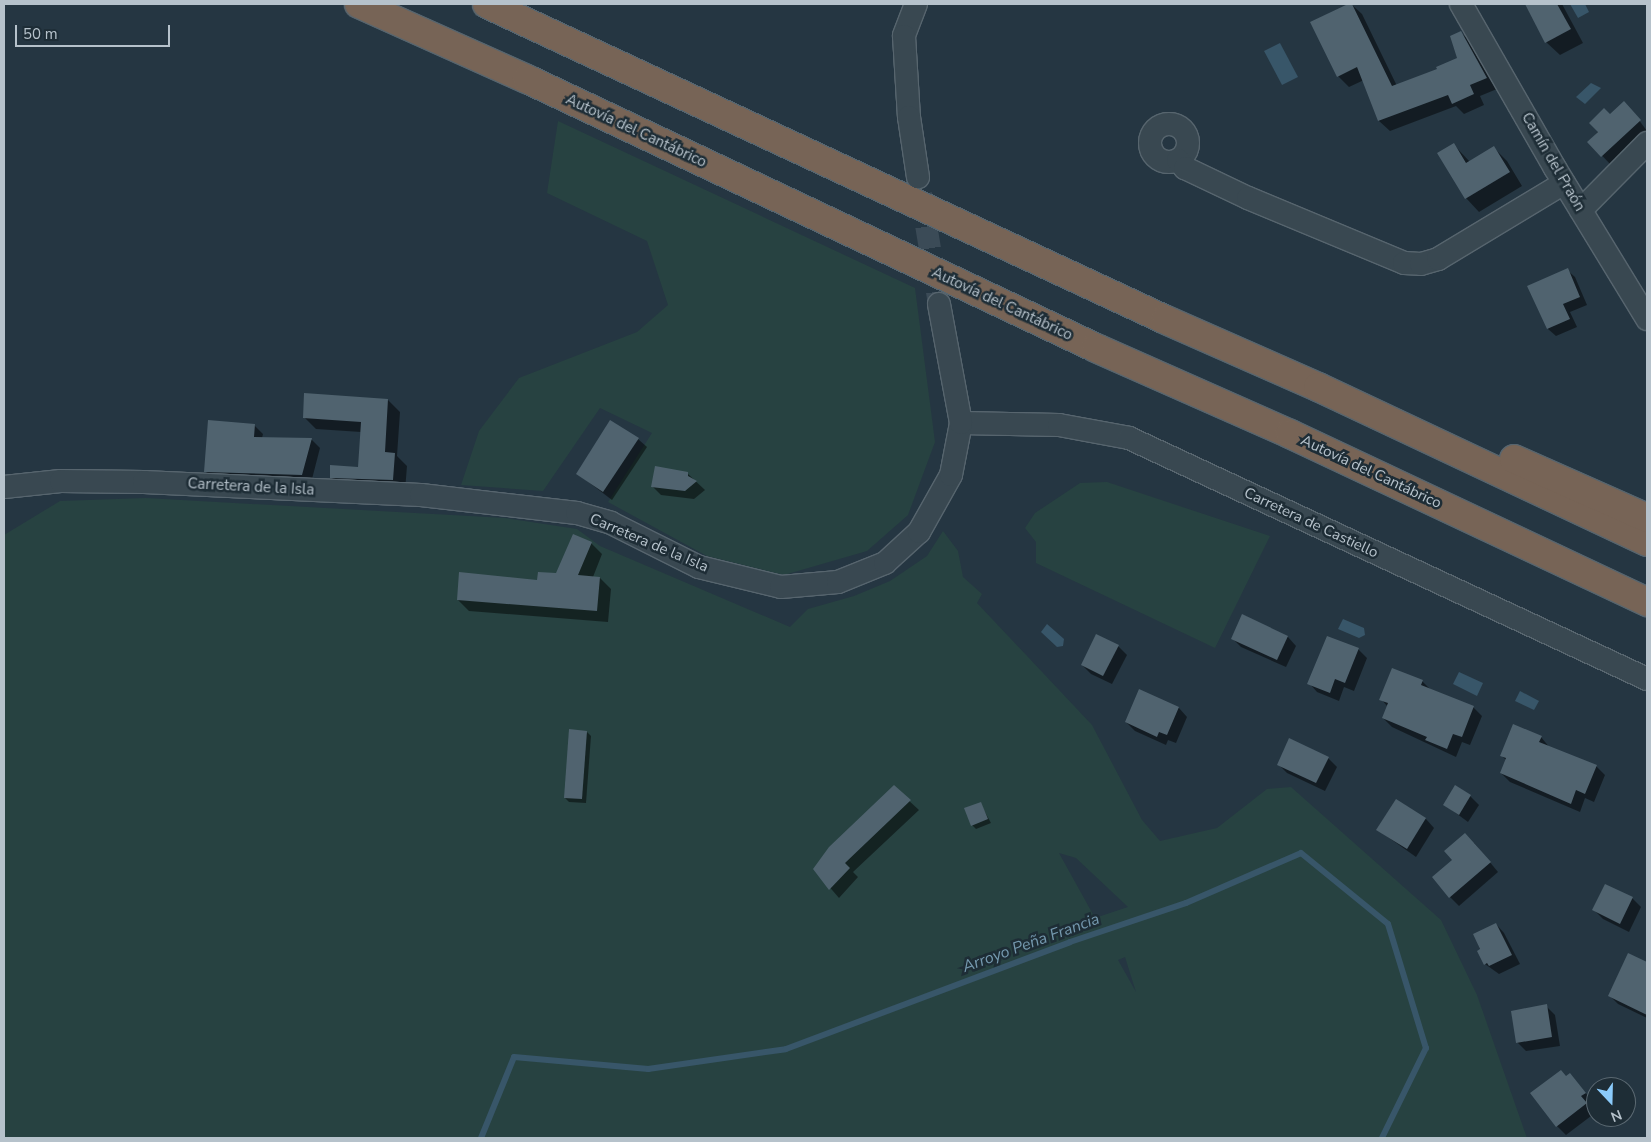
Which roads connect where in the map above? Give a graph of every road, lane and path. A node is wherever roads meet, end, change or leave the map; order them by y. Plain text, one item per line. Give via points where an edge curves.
1 (359, 4) edge
2 (487, 4) edge
3 (916, 4) edge
4 (1462, 4) edge
5 (1647, 143) edge
6 (1178, 160) dead end
7 (918, 177) tunnel mouth
8 (1564, 183) junction
9 (1581, 210) junction
10 (939, 304) tunnel mouth
11 (1647, 319) edge
12 (1166, 320) junction
13 (961, 423) junction
14 (4, 487) edge
15 (1647, 518) edge
16 (1647, 542) edge
17 (1647, 602) edge
18 (1647, 679) edge

1 - 17 highway, Autovía del Cantábrico
2 - 12 highway
3 - 7 street via 904,36 909,117
4 - 8 street, Camín del Praón
5 - 9 street
6 - 8 street via 1197,174 1316,228 1404,263 1421,264 1452,250
8 - 9 street, Camín del Praón
9 - 11 street, Camín del Praón
10 - 13 street, Carretera de la Isla
12 - 15 highway via 1325,376
12 - 16 highway via 1318,387
13 - 14 street, Carretera de la Isla via 951,475 919,532 885,562 838,582 781,587 699,567 611,523 577,513 421,495 144,482 61,480
13 - 18 street, Carretera de Castiello via 1059,425 1128,438

